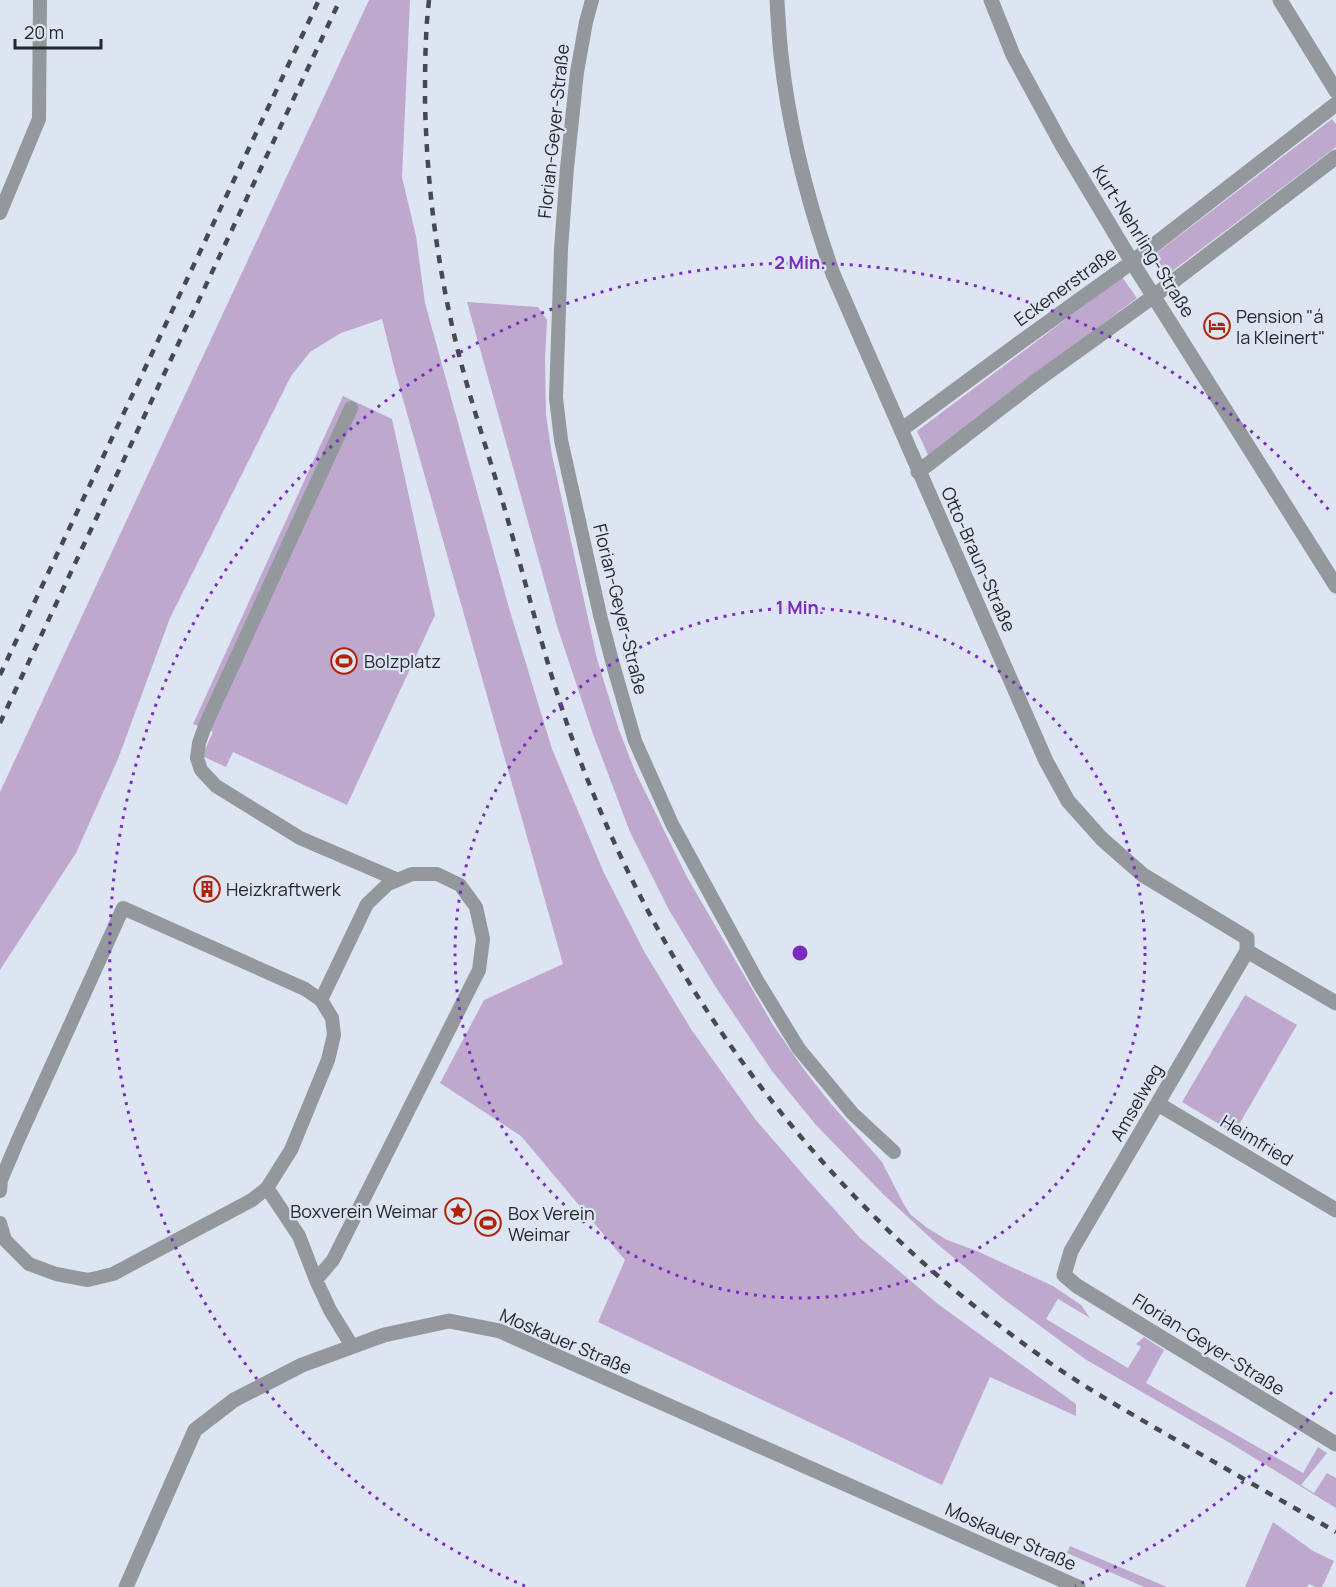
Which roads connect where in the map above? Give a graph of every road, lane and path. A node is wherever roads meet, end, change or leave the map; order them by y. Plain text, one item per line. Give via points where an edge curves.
1 (39, 0) edge
2 (592, 0) edge
3 (777, 0) edge
4 (991, 0) edge
5 (1280, 0) edge
6 (1336, 91) edge
7 (1336, 104) edge
8 (1336, 157) edge
9 (0, 213) edge
10 (1132, 262) junction
11 (1154, 296) junction
12 (351, 408) dead end
13 (901, 430) junction
14 (918, 472) junction
15 (1336, 586) edge
16 (398, 880) junction
17 (1247, 951) junction
18 (321, 1000) junction
19 (1336, 1003) edge
20 (1158, 1104) junction
21 (894, 1152) dead end
22 (267, 1188) junction
23 (0, 1191) edge
24 (1336, 1210) edge
25 (0, 1223) edge
26 (1064, 1275) joint
27 (316, 1280) junction
28 (352, 1346) junction
29 (1336, 1444) edge
30 (126, 1587) edge
31 (1078, 1587) edge

1 - 9 lane via 39,119
2 - 21 lane, Florian-Geyer-Straße via 577,72 567,168 556,398 564,451 612,661 635,741 672,824 758,982 799,1049 853,1114
3 - 13 street, Otto-Braun-Straße via 788,106 818,231
4 - 10 street, Kurt-Nehrling-Straße via 1040,107
5 - 6 street
7 - 10 street, Eckenerstraße
8 - 11 street
10 - 11 street, Kurt-Nehrling-Straße
10 - 13 street, Eckenerstraße
11 - 14 street
11 - 15 street, Kurt-Nehrling-Straße
12 - 16 lane via 205,726 197,758 201,770 216,786 300,838
13 - 14 street, Otto-Braun-Straße
14 - 17 street, Otto-Braun-Straße via 1046,761 1068,801 1102,839 1143,875 1247,938
16 - 18 lane via 367,904
16 - 27 lane via 412,874 437,874 460,885 476,907 483,939 479,970 333,1260
17 - 19 street, Otto-Braun-Straße
17 - 20 street, Amselweg
18 - 22 lane via 332,1018 334,1035 328,1060 291,1150
18 - 23 lane via 305,989 123,908 18,1140
20 - 24 street, Heimfried
20 - 26 street, Amselweg via 1071,1251
22 - 25 lane via 235,1210 113,1274 88,1280 29,1264 5,1240
22 - 27 lane via 299,1236
26 - 29 street, Florian-Geyer-Straße
27 - 28 lane
28 - 30 street, Moskauer Straße via 302,1365 234,1400 195,1430
28 - 31 street, Moskauer Straße via 449,1321 500,1331

